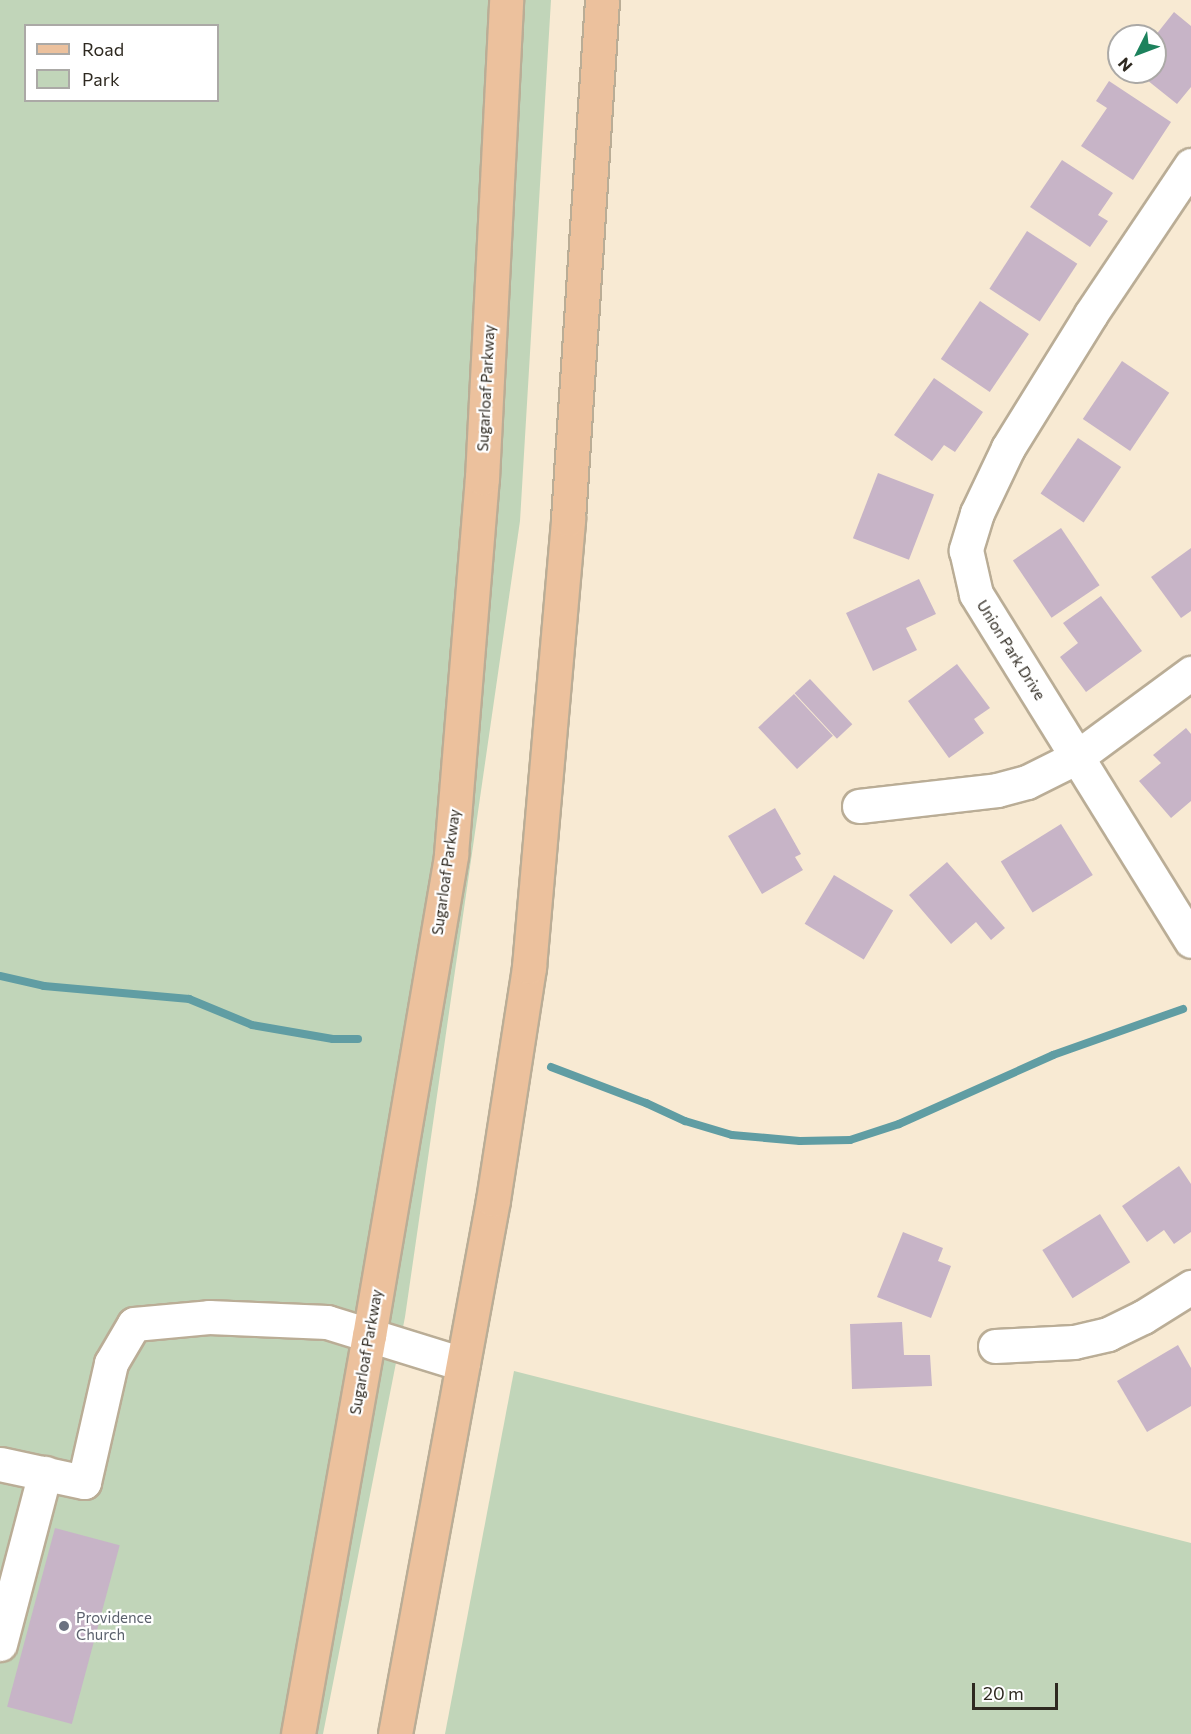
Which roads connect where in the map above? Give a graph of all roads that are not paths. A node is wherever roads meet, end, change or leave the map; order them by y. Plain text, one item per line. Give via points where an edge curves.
1 (506, 0) edge
2 (602, 0) edge
3 (1191, 165) edge
4 (1191, 673) edge
5 (1077, 757) junction
6 (859, 806) dead end
7 (1191, 941) edge
8 (1191, 1287) edge
9 (369, 1336) junction
10 (994, 1346) dead end
11 (463, 1364) junction
12 (0, 1464) edge
13 (45, 1473) junction
14 (0, 1644) edge
15 (298, 1734) edge
16 (395, 1734) edge

1 - 9 main road, Sugarloaf Parkway via 482,478 451,854
2 - 11 main road via 568,519 529,967
3 - 5 street, Union Park Drive via 1091,314 1008,448 977,513 966,550 976,594
4 - 5 street
5 - 6 street via 1027,782 997,790
5 - 7 street, Union Park Drive
8 - 10 street via 1108,1334 1074,1342
9 - 11 street
9 - 13 street via 327,1322 209,1317 134,1324 111,1363 84,1482
9 - 15 main road, Sugarloaf Parkway
11 - 16 main road
12 - 13 street
13 - 14 street

